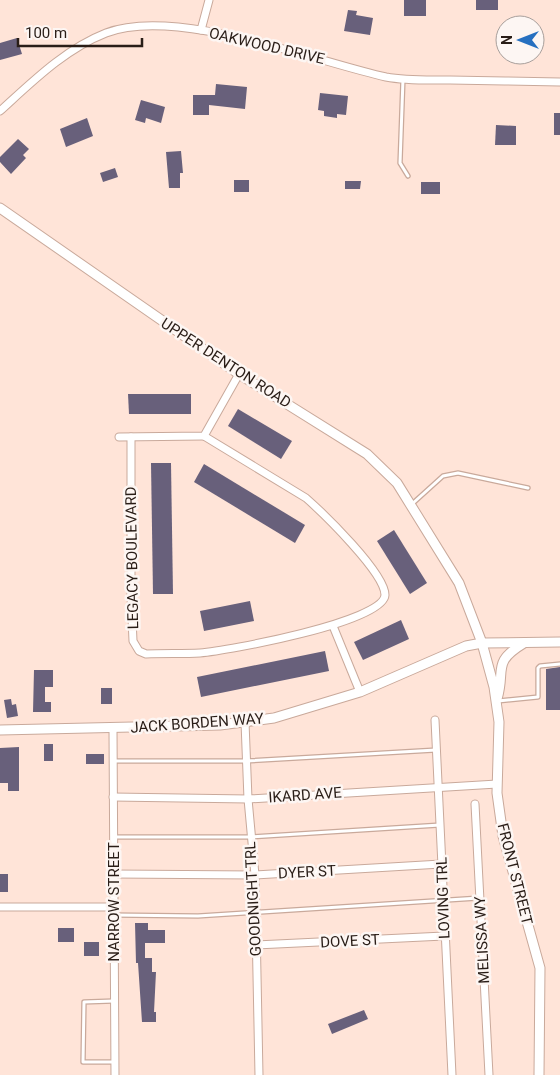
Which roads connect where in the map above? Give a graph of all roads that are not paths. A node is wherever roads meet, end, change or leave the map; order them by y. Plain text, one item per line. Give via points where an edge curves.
1 (209, 0) edge
2 (201, 30) junction
3 (403, 78) junction
4 (560, 82) edge
5 (0, 111) edge
6 (408, 176) dead end
7 (0, 208) edge
8 (239, 374) junction
9 (204, 436) junction
10 (119, 437) dead end
11 (131, 437) junction
12 (528, 488) dead end
13 (410, 506) junction
14 (333, 626) junction
15 (524, 642) junction
16 (560, 642) edge
17 (482, 643) junction
18 (560, 664) edge
19 (360, 692) junction
20 (496, 701) junction
21 (435, 720) dead end
22 (245, 722) junction
23 (113, 729) junction
24 (0, 730) edge
25 (436, 750) junction
26 (113, 761) junction
27 (246, 761) junction
28 (497, 784) junction
29 (438, 787) junction
30 (113, 797) junction
31 (248, 799) junction
32 (475, 804) dead end
33 (440, 825) junction
34 (114, 837) junction
35 (250, 837) junction
36 (441, 864) junction
37 (114, 874) junction
38 (255, 875) junction
39 (480, 898) junction
40 (443, 901) junction
41 (0, 908) edge
42 (114, 911) junction
43 (256, 912) junction
44 (444, 936) junction
45 (256, 945) junction
46 (114, 1001) junction
47 (114, 1062) junction
48 (114, 1075) edge
49 (259, 1075) edge
50 (452, 1075) edge
51 (489, 1075) edge
52 (539, 1075) edge

1 - 2 street
2 - 3 street, OAKWOOD DRIVE via 387,77
2 - 5 street, OAKWOOD DRIVE via 149,24 107,32 70,51
3 - 4 street, OAKWOOD DRIVE
3 - 6 lane via 400,163
7 - 8 street, UPPER DENTON ROAD
8 - 9 street
8 - 13 street, UPPER DENTON ROAD via 367,454 397,483
9 - 11 street
9 - 14 street, LEGACY BOULEVARD via 306,498 360,554 382,586 383,602
10 - 11 street
11 - 14 street, LEGACY BOULEVARD via 131,595 133,642 139,651 146,654 218,650
12 - 13 lane via 448,474
13 - 17 street, UPPER DENTON ROAD via 459,583
14 - 19 street
15 - 16 street, JACK BORDEN WAY
15 - 17 street, JACK BORDEN WAY
15 - 20 street via 502,661
17 - 19 street, JACK BORDEN WAY via 449,652
17 - 20 street, FRONT STREET
18 - 20 lane via 538,668 538,697
19 - 22 street, JACK BORDEN WAY via 301,712
20 - 28 street, FRONT STREET
21 - 25 street, LOVING TRL
22 - 23 street, JACK BORDEN WAY
22 - 27 street, GOODNIGHT TRL
23 - 24 street, JACK BORDEN WAY
23 - 26 street, NARROW STREET
25 - 27 lane
25 - 29 street, LOVING TRL
26 - 27 lane
26 - 30 street, NARROW STREET
27 - 31 street, GOODNIGHT TRL
28 - 29 street, IKARD AVE
28 - 52 street, FRONT STREET via 502,836 540,968
29 - 31 street, IKARD AVE
29 - 33 street, LOVING TRL
30 - 31 street, IKARD AVE
30 - 34 street, NARROW STREET
31 - 35 street, GOODNIGHT TRL
32 - 39 street, MELISSA WY
33 - 35 lane
33 - 36 street, LOVING TRL
34 - 35 lane
34 - 37 street, NARROW STREET
35 - 38 street, GOODNIGHT TRL
36 - 38 street, DYER ST
36 - 40 street, LOVING TRL
37 - 38 street, DYER ST
37 - 42 street, NARROW STREET
38 - 43 street, GOODNIGHT TRL
39 - 40 lane
39 - 51 street, MELISSA WY
40 - 43 lane
40 - 44 street, LOVING TRL
41 - 42 street
42 - 43 lane via 198,916
42 - 46 street, NARROW STREET
43 - 45 street, GOODNIGHT TRL
44 - 45 street, DOVE ST
44 - 50 street, LOVING TRL
45 - 49 street, GOODNIGHT TRL
46 - 47 street, NARROW STREET
46 - 47 lane via 84,1002 84,1062
47 - 48 street, NARROW STREET

